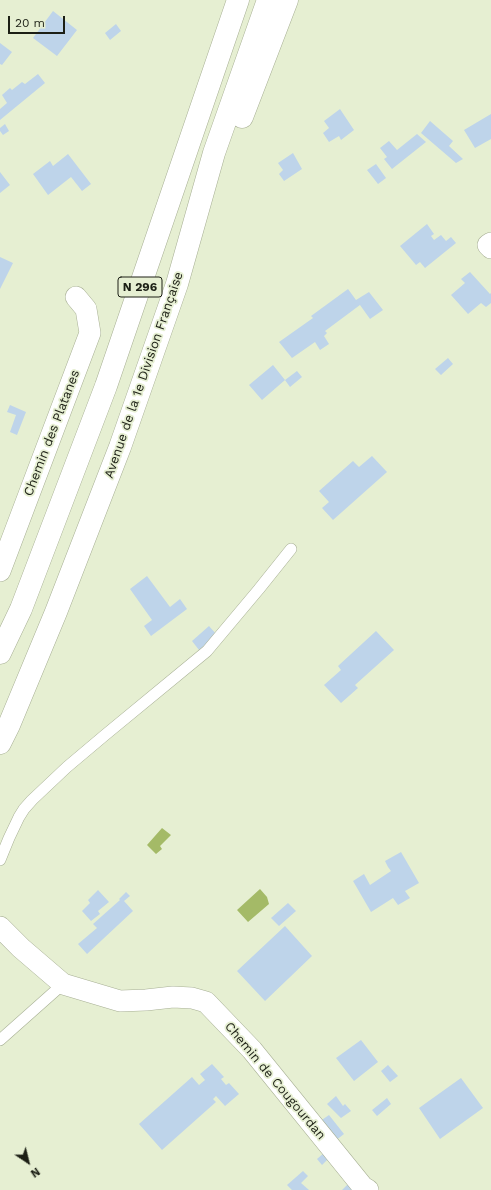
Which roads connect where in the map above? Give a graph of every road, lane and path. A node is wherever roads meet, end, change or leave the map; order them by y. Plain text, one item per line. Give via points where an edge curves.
1 (224, 0) edge
2 (238, 0) edge
3 (268, 0) edge
4 (287, 0) edge
5 (491, 243) edge
6 (491, 248) edge
7 (177, 284) junction
8 (76, 297) dead end
9 (121, 341) junction
10 (292, 549) dead end
11 (0, 571) edge
12 (0, 653) edge
13 (0, 743) edge
14 (0, 860) edge
15 (0, 927) edge
16 (63, 984) junction
17 (0, 1040) edge
18 (368, 1190) edge

1 - 9 highway
2 - 9 highway, N 296
3 - 7 highway, Avenue de la 1e Division Française / N 296 via 214,153
4 - 7 highway
5 - 6 street via 488,245
7 - 13 highway, Avenue de la 1e Division Française / N 296 via 120,447 56,612
8 - 11 street, Chemin des Platanes via 86,309 90,333
9 - 12 highway, N 296 via 26,594
10 - 14 lane via 207,651 67,767 32,800 19,817
15 - 16 street, Chemin de Cougourdan
16 - 17 lane
16 - 18 street, Chemin de Cougourdan via 120,1001 173,997 206,1002 252,1050

